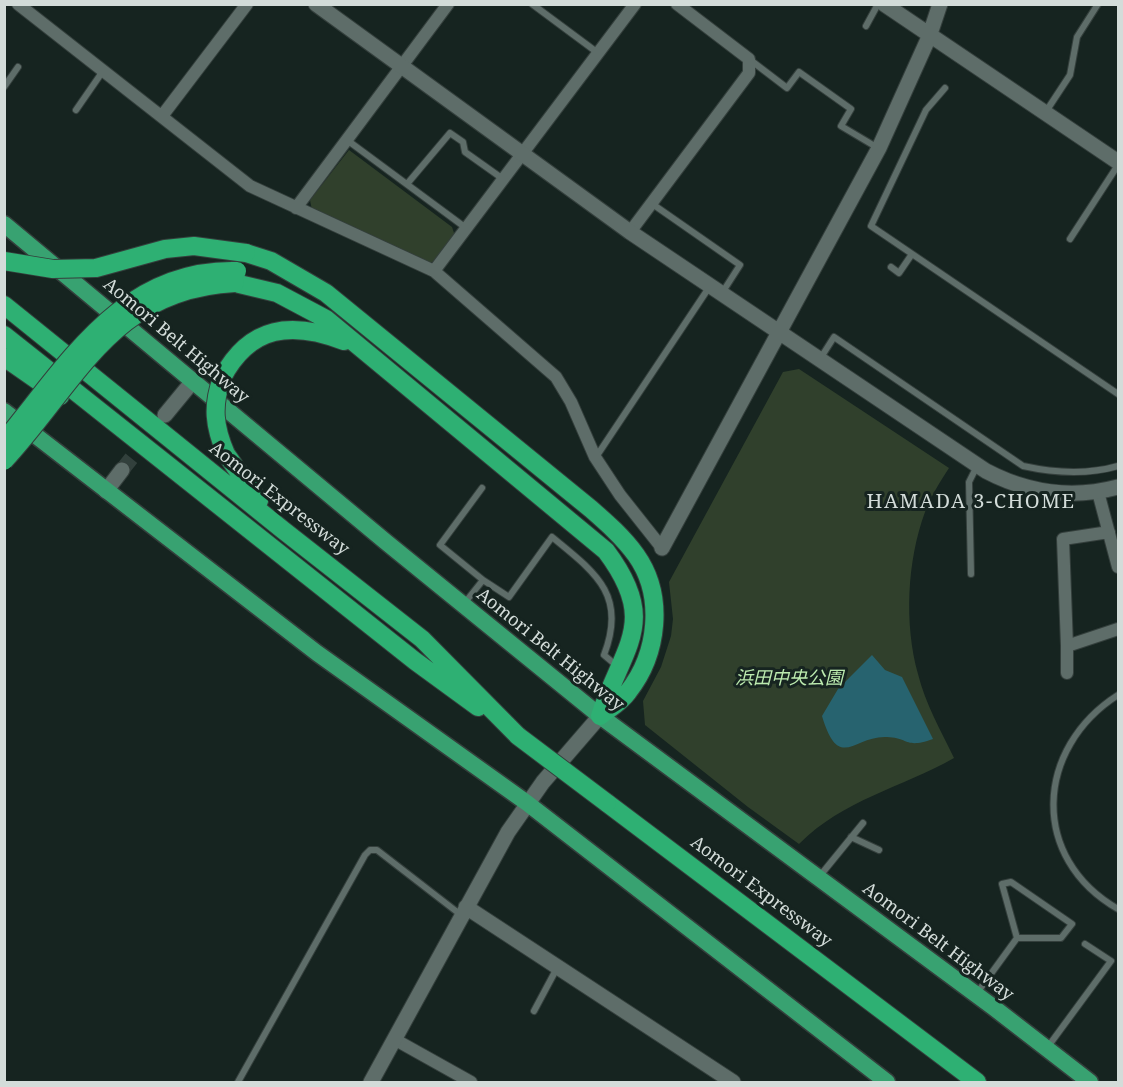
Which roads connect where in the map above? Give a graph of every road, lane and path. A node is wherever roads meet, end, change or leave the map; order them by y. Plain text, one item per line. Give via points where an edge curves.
1 (18, 4) edge
2 (247, 4) edge
3 (316, 4) edge
4 (448, 4) edge
5 (635, 4) edge
6 (677, 4) edge
7 (879, 4) edge
8 (884, 4) edge
9 (940, 4) edge
10 (1098, 4) edge
11 (536, 6) edge
12 (866, 26) dead end
13 (929, 37) junction
14 (599, 53) junction
15 (749, 59) junction
16 (18, 67) dead end
17 (401, 68) junction
18 (103, 71) junction
19 (4, 87) edge
20 (945, 88) dead end
21 (76, 110) dead end
22 (1045, 113) junction
23 (162, 116) junction
24 (347, 140) junction
25 (879, 148) junction
26 (521, 155) junction
27 (1119, 163) edge
28 (503, 179) junction
29 (407, 184) junction
30 (651, 203) junction
31 (296, 208) junction
32 (4, 224) edge
33 (466, 228) junction
34 (630, 232) junction
35 (1070, 239) dead end
36 (912, 254) junction
37 (4, 261) edge
38 (891, 267) dead end
39 (434, 271) junction
40 (236, 277) junction
41 (716, 290) junction
42 (4, 305) edge
43 (780, 334) junction
44 (4, 335) edge
45 (384, 340) junction
46 (354, 345) junction
47 (4, 357) edge
48 (819, 360) junction
49 (193, 381) junction
50 (1119, 394) edge
51 (4, 411) edge
52 (165, 415) tunnel mouth
53 (4, 441) edge
54 (595, 457) junction
55 (4, 461) edge
56 (978, 465) junction
57 (1119, 466) edge
58 (122, 470) tunnel mouth
59 (1119, 487) edge
60 (482, 488) dead end
61 (106, 491) junction
62 (1098, 492) junction
63 (283, 530) junction
64 (1109, 532) junction
65 (264, 543) junction
66 (662, 548) joint
67 (1119, 567) edge
68 (971, 574) dead end
69 (483, 580) junction
70 (463, 605) junction
71 (1119, 628) edge
72 (1067, 646) junction
73 (619, 667) junction
74 (1067, 673) dead end
75 (1119, 695) edge
76 (600, 716) junction
77 (518, 736) junction
78 (527, 803) junction
79 (863, 823) dead end
80 (851, 837) junction
81 (879, 850) dead end
82 (819, 878) junction
83 (1119, 909) edge
84 (464, 911) junction
85 (1017, 938) junction
86 (1085, 944) dead end
87 (557, 968) junction
88 (976, 994) junction
89 (534, 1011) dead end
90 (394, 1039) junction
91 (1047, 1049) junction
92 (238, 1083) edge
93 (370, 1083) edge
94 (471, 1083) edge
95 (733, 1083) edge
96 (887, 1083) edge
97 (977, 1083) edge
98 (1090, 1083) edge

1 - 18 street
2 - 23 street
3 - 17 street
4 - 17 street
5 - 14 street
6 - 15 street
7 - 12 lane
8 - 13 street
9 - 13 street
10 - 22 lane via 1077,37 1070,75
11 - 14 lane
13 - 22 street
13 - 25 street
14 - 26 street
15 - 25 lane via 787,88 799,72 850,109 841,126
15 - 30 street via 749,73
16 - 19 lane
17 - 24 street
17 - 26 street
18 - 21 lane
18 - 23 street
20 - 36 lane via 926,110 870,226
22 - 27 street
23 - 31 street via 250,186
24 - 29 lane
24 - 31 street
25 - 43 street
26 - 28 street
26 - 34 street
27 - 35 lane
28 - 29 lane via 465,152 463,142 450,133
28 - 33 street
29 - 33 lane
30 - 34 street
30 - 41 lane via 740,265
31 - 39 street
32 - 49 highway, Aomori Belt Highway
33 - 39 street
34 - 41 street
36 - 38 lane via 899,273
36 - 50 lane
37 - 45 highway, bridge via 64,269 96,268 175,248 222,248 271,261 326,292
39 - 54 street via 556,377
40 - 45 highway via 287,283
40 - 46 highway via 298,302
40 - 53 highway, bridge via 201,272 171,279 137,296 83,345
40 - 55 highway, bridge via 174,292 144,306 91,355
41 - 43 street
41 - 54 lane
42 - 63 highway, Aomori Expressway
43 - 48 street
43 - 66 street
44 - 65 highway, Aomori Expressway
45 - 76 highway via 591,509 637,556 655,602 652,641 642,670 627,694
46 - 63 highway, bridge via 318,331 264,333 245,345 222,378 214,413 225,454
46 - 73 highway via 606,550 621,570 634,609 630,648
47 - 65 highway
48 - 56 street
48 - 57 lane via 834,337 1023,466 1078,473
49 - 52 street
49 - 70 highway, Aomori Belt Highway
51 - 61 highway
54 - 66 street
56 - 62 street via 1036,490
56 - 68 lane via 969,482
58 - 61 street
59 - 62 street
60 - 69 lane via 440,545
61 - 78 highway via 317,653
62 - 64 street
63 - 77 highway, Aomori Expressway via 429,645
64 - 67 street
64 - 72 street via 1063,539
65 - 77 highway, Aomori Expressway
69 - 70 lane
69 - 73 lane via 509,597 552,537 581,561 609,595 613,612 604,655
70 - 76 highway, Aomori Belt Highway
71 - 72 street
72 - 74 street
73 - 76 highway
75 - 83 lane via 1100,706 1072,737 1056,776 1053,797 1065,854 1090,888
76 - 78 street
76 - 82 highway, Aomori Belt Highway
77 - 97 highway, Aomori Expressway, bridge
78 - 84 street
78 - 96 highway
79 - 80 lane
80 - 81 lane
80 - 82 lane
82 - 88 highway, Aomori Belt Highway
84 - 87 street
84 - 90 street
84 - 92 lane via 377,850 370,850
85 - 85 lane via 1061,938 1072,924 1011,882 1002,884
85 - 88 lane
86 - 91 lane via 1111,961
87 - 89 lane
87 - 95 street
88 - 91 highway, Aomori Belt Highway
90 - 93 street
90 - 94 street
91 - 98 highway, Aomori Belt Highway

